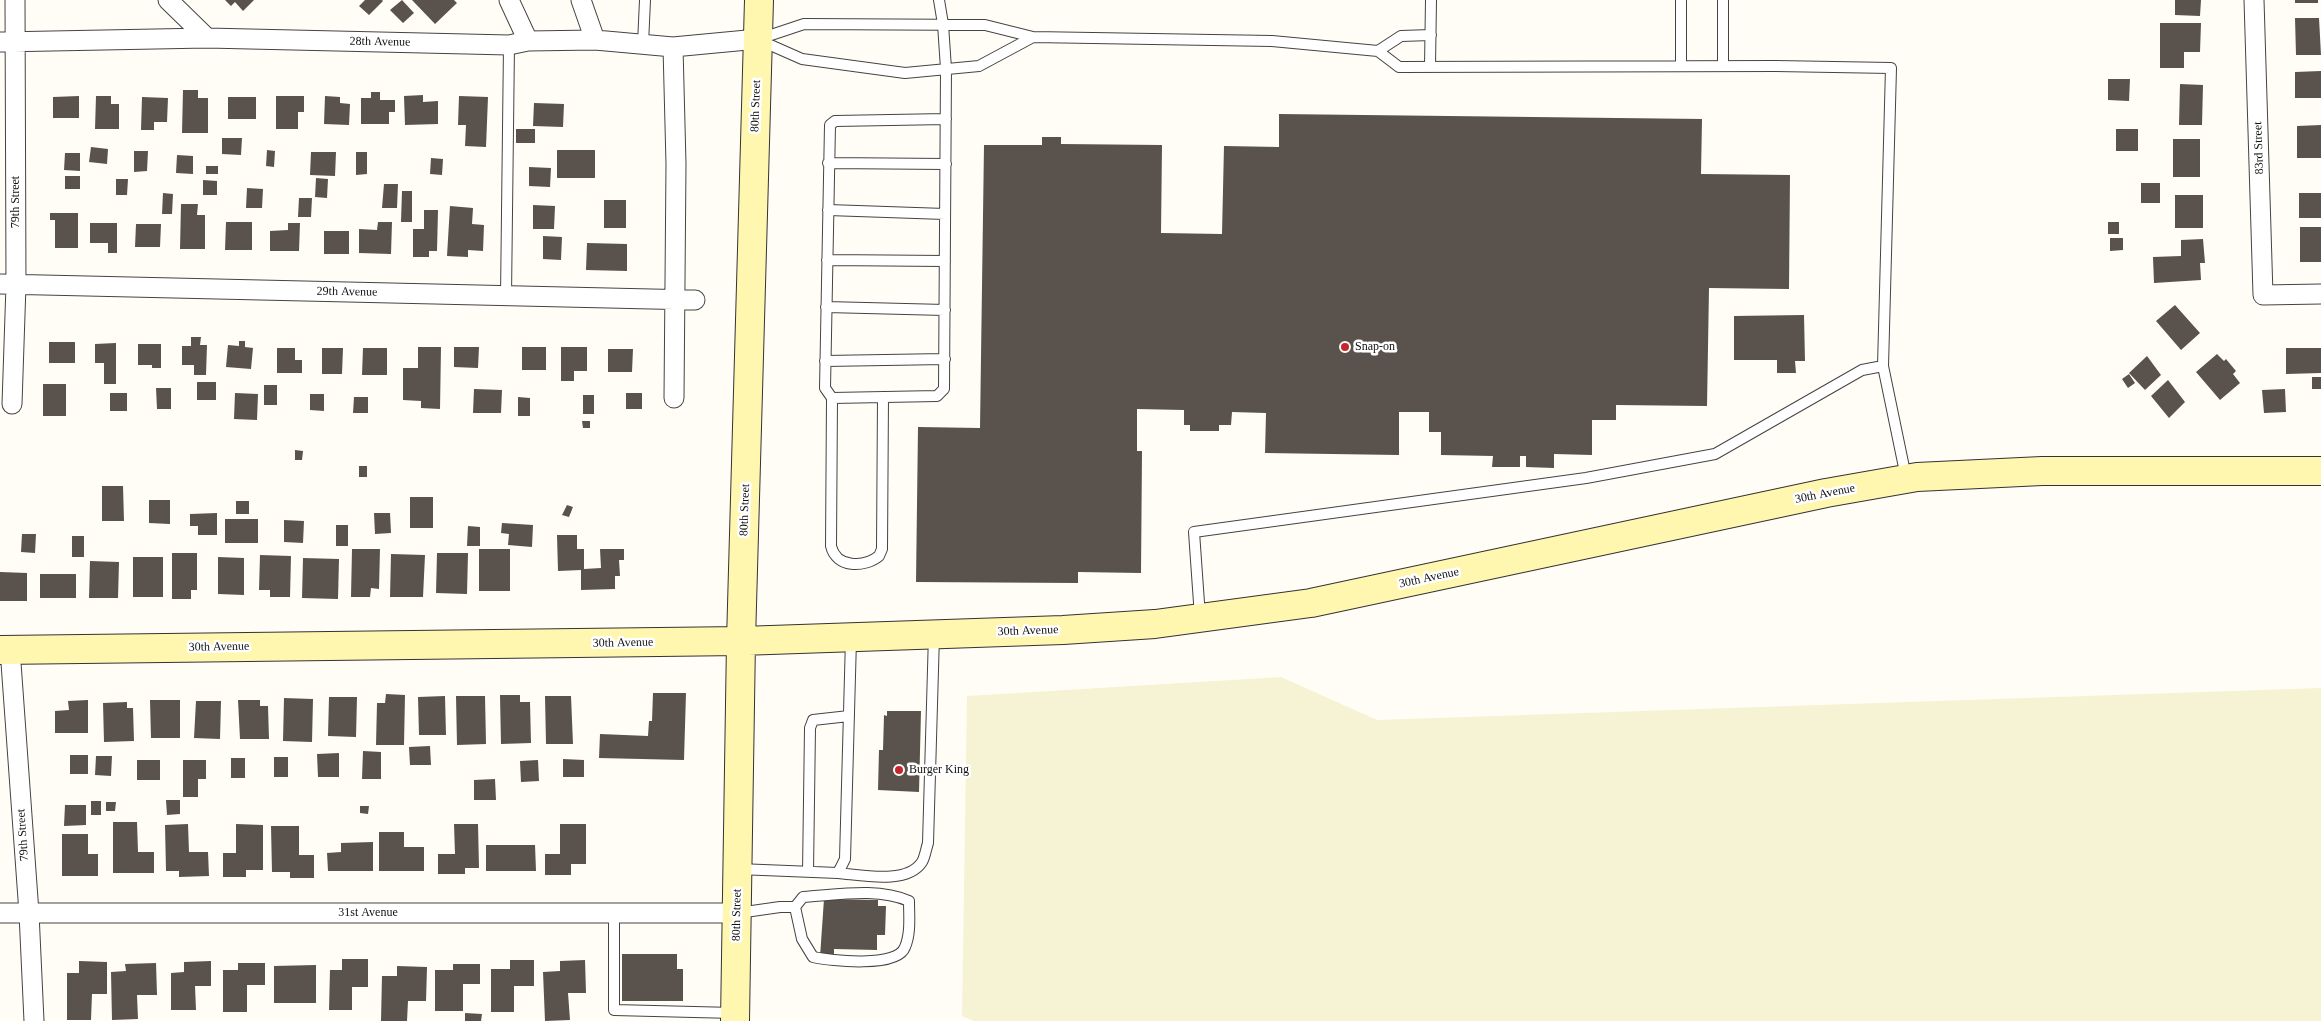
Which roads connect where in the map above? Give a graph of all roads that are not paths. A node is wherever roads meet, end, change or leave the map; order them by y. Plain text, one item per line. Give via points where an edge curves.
1 (15, 0) edge
2 (168, 0) edge
3 (509, 0) edge
4 (581, 0) edge
5 (645, 0) edge
6 (760, 0) edge
7 (939, 0) edge
8 (1431, 0) edge
9 (1681, 0) edge
10 (1723, 0) edge
11 (2254, 0) edge
12 (943, 24) junction
13 (1431, 35) junction
14 (1032, 37) junction
15 (207, 38) junction
16 (758, 39) junction
17 (595, 40) junction
18 (8, 43) edge
19 (518, 43) junction
20 (643, 44) junction
21 (674, 47) junction
22 (1378, 51) junction
23 (1430, 66) junction
24 (1681, 66) junction
25 (1723, 66) junction
26 (946, 69) junction
27 (946, 119) junction
28 (828, 163) junction
29 (946, 164) junction
30 (828, 210) junction
31 (945, 214) junction
32 (827, 260) junction
33 (945, 261) junction
34 (8, 285) edge
35 (2321, 294) edge
36 (506, 296) junction
37 (675, 300) junction
38 (695, 300) dead end
39 (826, 307) junction
40 (945, 310) junction
41 (945, 359) junction
42 (825, 360) junction
43 (1884, 366) junction
44 (883, 397) junction
45 (674, 398) dead end
46 (832, 398) junction
47 (12, 404) dead end
48 (2321, 472) edge
49 (1907, 479) junction
50 (1200, 618) junction
51 (934, 635) junction
52 (851, 638) junction
53 (741, 641) junction
54 (5, 649) edge
55 (849, 716) junction
56 (737, 870) junction
57 (808, 872) junction
58 (838, 873) junction
59 (795, 907) junction
60 (0, 913) edge
61 (29, 913) junction
62 (614, 913) junction
63 (737, 913) junction
64 (735, 1017) edge
65 (34, 1021) edge

1 - 18 street, 79th Street
2 - 15 street
3 - 19 street
4 - 17 street
5 - 20 lane
6 - 16 street, 80th Street
7 - 12 lane
8 - 13 lane
9 - 24 lane
10 - 25 lane
11 - 35 street, 83rd Street via 2263,295
12 - 14 lane via 984,25
12 - 16 lane via 804,24
12 - 26 lane
13 - 22 lane via 1401,36
13 - 23 lane
14 - 22 lane via 1272,42
14 - 26 lane via 979,66
15 - 18 street, 28th Avenue
15 - 19 street, 28th Avenue
16 - 21 street, 28th Avenue
16 - 26 lane via 808,60 905,73
16 - 53 street, 80th Street
17 - 19 street, 28th Avenue
17 - 20 street, 28th Avenue
18 - 34 street, 79th Street
19 - 36 lane
20 - 21 street, 28th Avenue
21 - 37 street
22 - 23 lane via 1399,67
23 - 24 lane
24 - 25 lane
25 - 43 lane via 1891,68
26 - 27 lane
27 - 28 lane via 835,121 830,126
27 - 29 lane
28 - 29 lane
28 - 30 lane
29 - 31 lane
30 - 31 lane
30 - 32 lane
31 - 33 lane
32 - 33 lane
32 - 39 lane
33 - 40 lane
34 - 36 street, 29th Avenue
34 - 47 street, 79th Street
36 - 37 street, 29th Avenue
37 - 38 street, 29th Avenue
37 - 45 street
39 - 40 lane
39 - 42 lane
40 - 41 lane
41 - 42 lane
41 - 44 lane via 941,394
42 - 46 lane via 825,388
43 - 49 lane
43 - 50 lane via 1862,370 1715,454 1586,478 1194,532
44 - 46 lane
44 - 46 lane via 882,549 879,556 865,563 844,563 833,554 831,546
48 - 49 street, 30th Avenue via 2042,471
49 - 50 street, 30th Avenue via 1826,493 1311,603
50 - 51 street, 30th Avenue via 1109,627
51 - 52 street, 30th Avenue
51 - 58 lane via 928,843 922,861 915,870 901,876
52 - 53 street, 30th Avenue
52 - 55 lane
53 - 54 street, 30th Avenue
53 - 56 street, 80th Street
54 - 61 street, 79th Street
55 - 57 lane via 813,720 810,728
55 - 58 lane via 845,859
56 - 57 lane
56 - 63 street, 80th Street
57 - 58 lane
59 - 59 lane via 802,939 813,957 834,961 893,959 905,949 909,901 900,897 860,893 803,897
59 - 63 lane
60 - 61 street, 31st Avenue
61 - 62 street, 31st Avenue
61 - 65 street, 79th Street
62 - 63 street, 31st Avenue
62 - 64 lane via 614,1010
63 - 64 street, 80th Street

